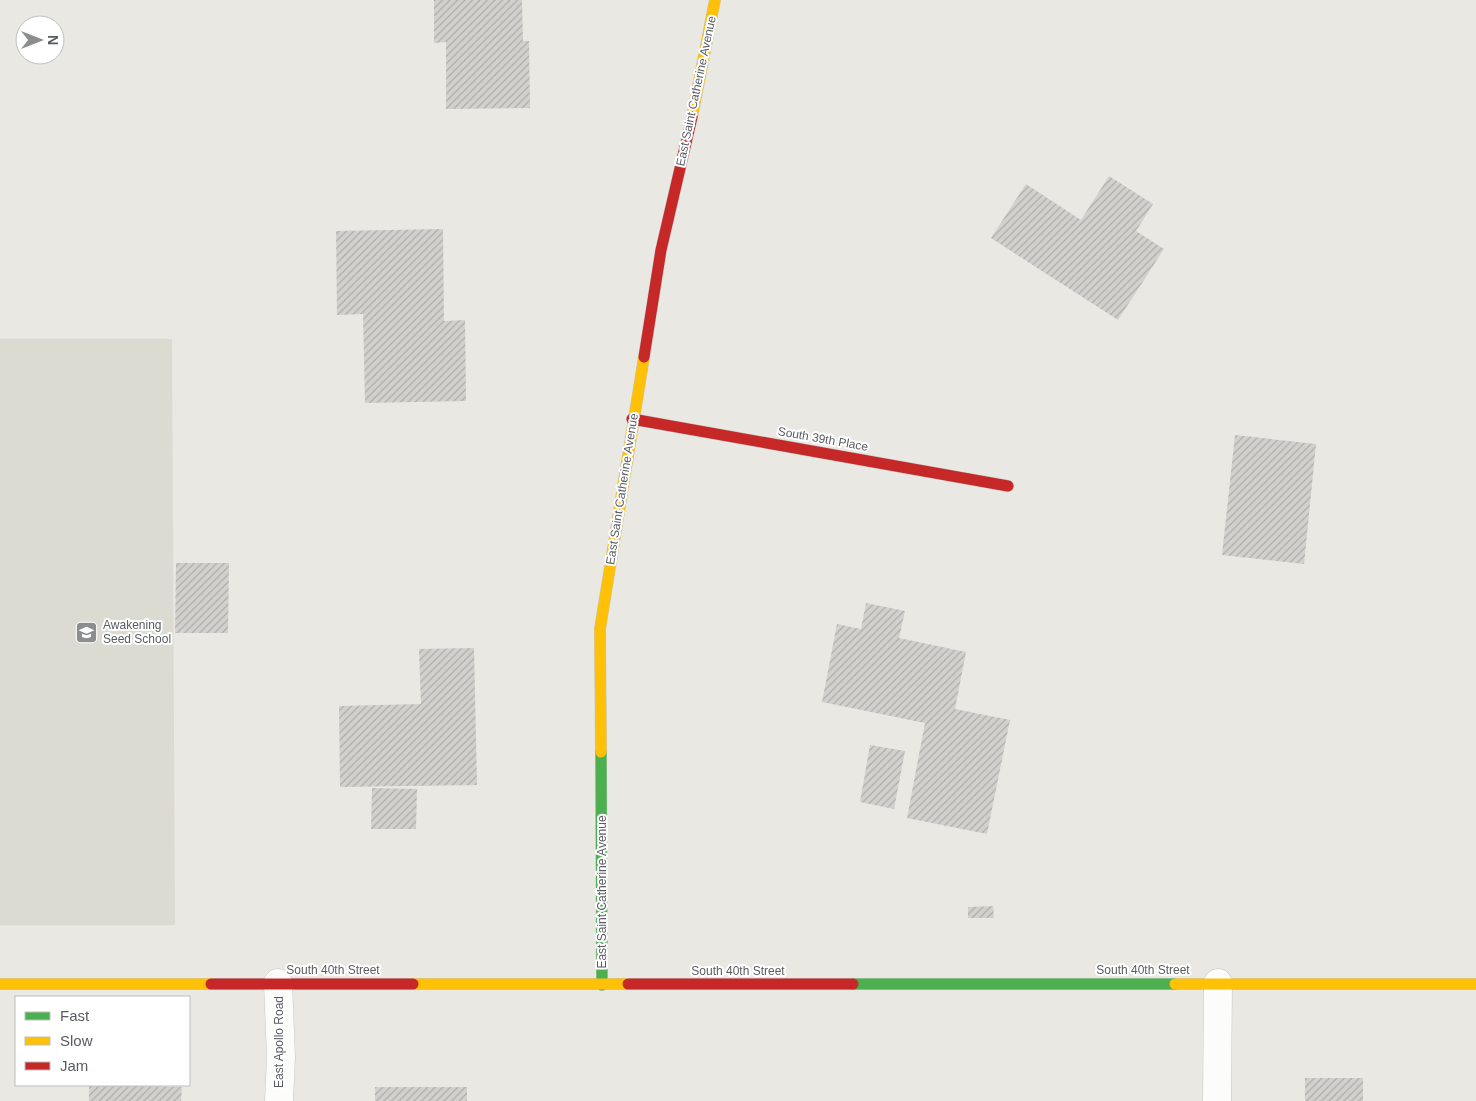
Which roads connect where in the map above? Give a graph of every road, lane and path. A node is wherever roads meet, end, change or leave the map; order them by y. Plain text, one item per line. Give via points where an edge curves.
1 (715, 0) edge
2 (632, 419) junction
3 (1008, 486) dead end
4 (278, 983) junction
5 (1218, 983) junction
6 (0, 984) edge
7 (602, 984) junction
8 (1476, 984) edge
9 (279, 1101) edge
10 (1217, 1101) edge

1 - 2 main road, East Saint Catherine Avenue via 661,250
2 - 3 main road, South 39th Place
2 - 7 main road, East Saint Catherine Avenue via 600,629
4 - 6 main road, South 40th Street
4 - 7 main road, South 40th Street
4 - 9 street, East Apollo Road
5 - 7 main road, South 40th Street
5 - 8 main road, South 40th Street
5 - 10 street

